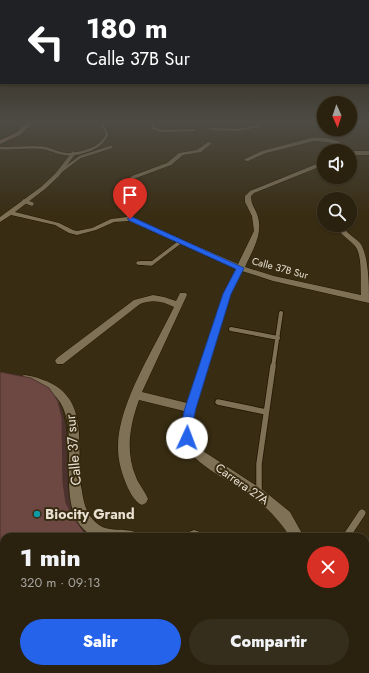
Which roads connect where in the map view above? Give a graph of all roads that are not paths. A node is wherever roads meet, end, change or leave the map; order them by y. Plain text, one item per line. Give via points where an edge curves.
1 (73, 153) edge
2 (91, 153) edge
3 (185, 153) edge
4 (259, 153) edge
5 (246, 160) dead end
6 (317, 166) edge
7 (57, 175) junction
8 (24, 201) junction
9 (32, 204) dead end
10 (10, 213) junction
11 (130, 219) junction
12 (0, 220) edge
13 (343, 232) edge
14 (180, 242) junction
15 (138, 263) dead end
16 (240, 268) junction
17 (183, 295) dead end
18 (367, 299) edge
19 (178, 306) junction
20 (281, 313) dead end
21 (231, 329) dead end
22 (278, 338) junction
23 (60, 361) dead end
24 (13, 377) edge
25 (136, 395) junction
26 (218, 402) dead end
27 (190, 408) junction
28 (266, 412) junction
29 (259, 494) junction
30 (142, 499) dead end
31 (362, 513) dead end
32 (102, 533) edge
33 (295, 533) edge
34 (349, 533) edge

1 - 7 street
2 - 7 lane via 80,157
3 - 11 street via 169,164 127,182 125,189 133,204
4 - 5 street
6 - 16 street, Carrera 27A via 249,194 248,202 255,216 257,231
7 - 8 street
8 - 9 lane
8 - 10 street
10 - 11 street via 57,224 77,233 114,220
10 - 12 street
11 - 14 street, Calle 37B Sur
13 - 18 street via 360,248
14 - 15 lane via 152,264
14 - 16 street, Calle 37B Sur
16 - 18 street, Calle 37B Sur
16 - 27 street, Carrera 27A via 227,294
17 - 19 street
19 - 23 street via 160,298 148,298 138,302
19 - 25 street
20 - 22 lane
21 - 22 lane
22 - 28 lane
24 - 32 street, Calle 37 sur via 38,382 62,395 72,418 78,505 83,518 93,529
25 - 27 street
25 - 30 street via 125,425 124,458 132,485
26 - 28 lane
27 - 29 street, Carrera 27A via 185,431 190,446 199,455
28 - 29 lane via 259,464
29 - 33 street, Carrera 27A via 285,517
31 - 34 lane

